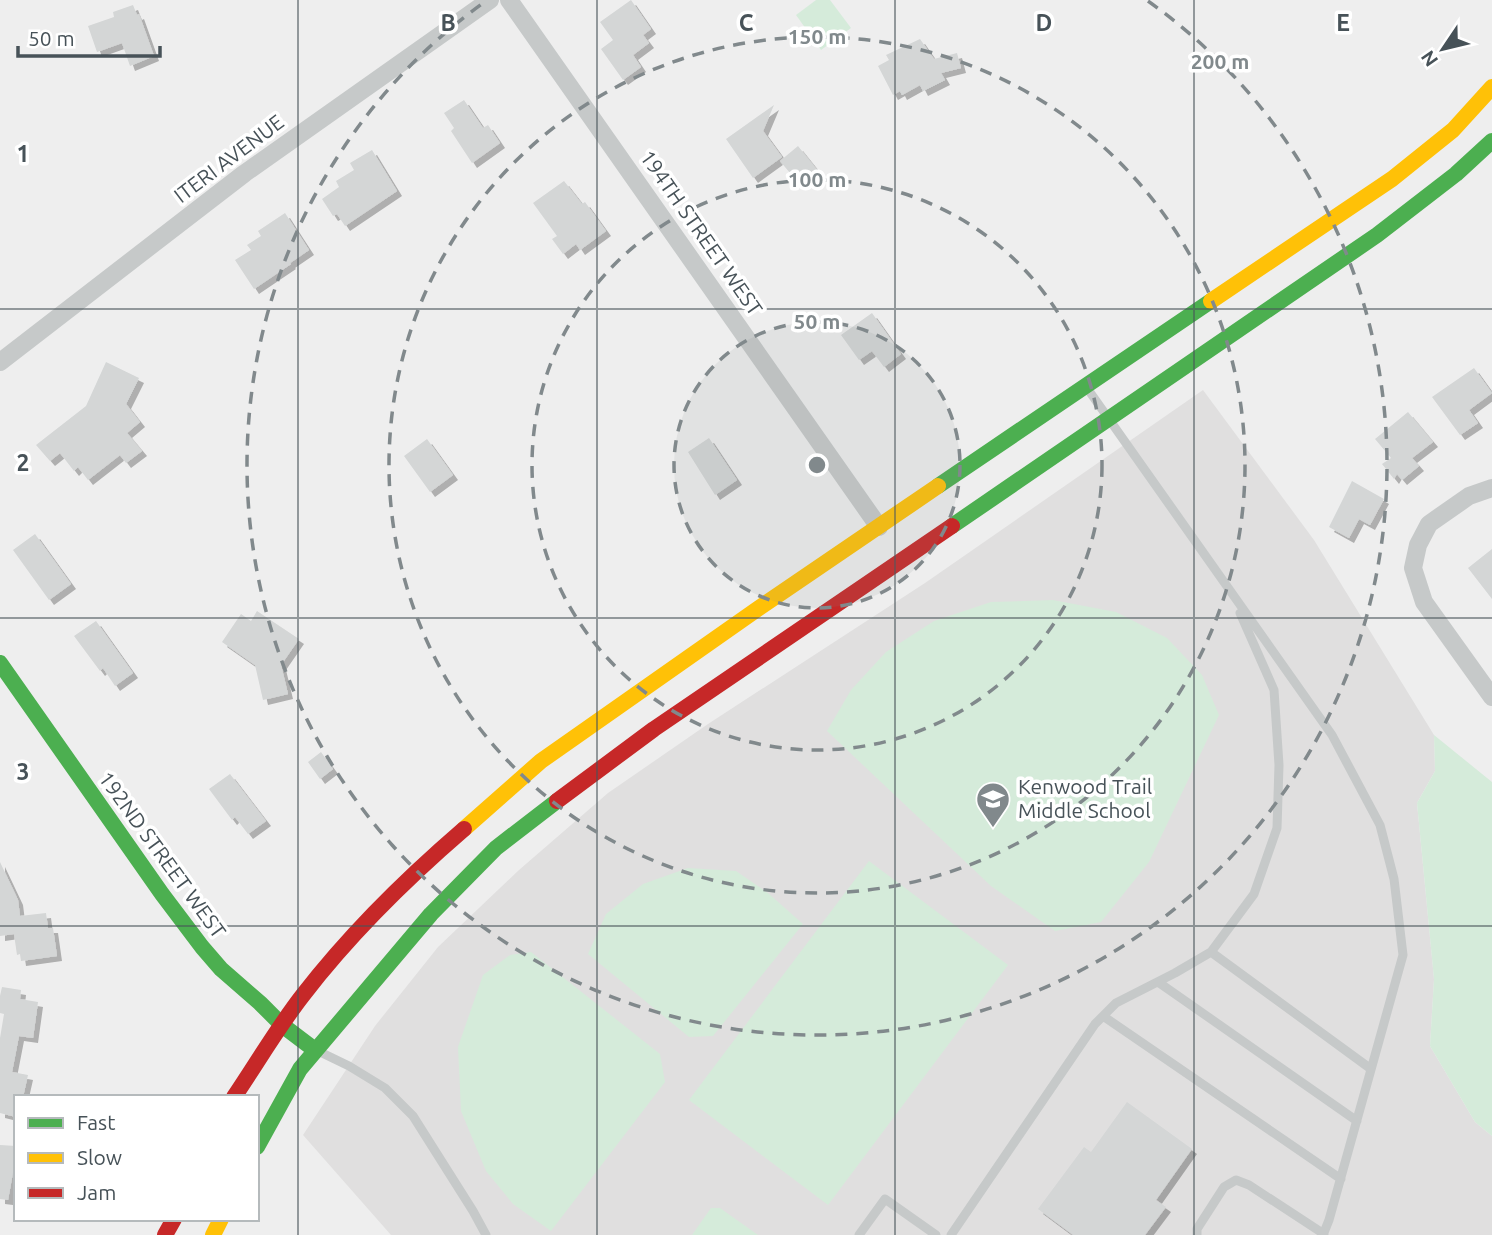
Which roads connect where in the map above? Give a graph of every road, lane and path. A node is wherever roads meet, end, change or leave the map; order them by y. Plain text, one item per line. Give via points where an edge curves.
1 (490, 0) edge
2 (509, 0) edge
3 (1492, 87) edge
4 (1492, 141) edge
5 (0, 362) edge
6 (1086, 387) junction
7 (1108, 419) junction
8 (1492, 488) edge
9 (879, 527) junction
10 (1231, 592) junction
11 (0, 663) edge
12 (1492, 697) edge
13 (1211, 952) junction
14 (1158, 982) junction
15 (1103, 1016) junction
16 (282, 1025) junction
17 (315, 1050) junction
18 (1371, 1069) junction
19 (235, 1095) edge
20 (1357, 1121) junction
21 (259, 1143) edge
22 (1341, 1179) junction
23 (1323, 1234) edge
24 (486, 1235) edge
25 (859, 1235) edge
26 (934, 1235) edge
27 (951, 1235) edge
28 (1197, 1235) edge

1 - 5 street, ITERI AVENUE via 245,173
2 - 9 street, 194TH STREET WEST
3 - 6 main road via 1453,130 1392,179
4 - 7 main road via 1377,235
6 - 7 lane
6 - 9 main road
7 - 10 lane
7 - 17 main road via 654,729 496,848 431,914
8 - 12 street via 1469,496 1429,524 1413,568 1424,602
9 - 16 main road via 541,761 427,861 355,933
10 - 13 lane via 1274,690 1277,828 1254,894
10 - 18 lane via 1332,735 1380,825 1394,878 1403,955
11 - 16 main road, 192ND STREET WEST via 188,929 222,970
13 - 14 lane
13 - 18 lane
14 - 15 lane via 1115,1003
14 - 20 lane
15 - 22 lane
15 - 27 lane
16 - 17 main road, 192ND STREET WEST
16 - 19 main road
17 - 21 main road
17 - 24 lane via 385,1088 413,1116
18 - 20 lane
20 - 22 lane
22 - 23 lane
23 - 28 lane via 1236,1180 1224,1187 1196,1229
25 - 26 lane via 885,1199

